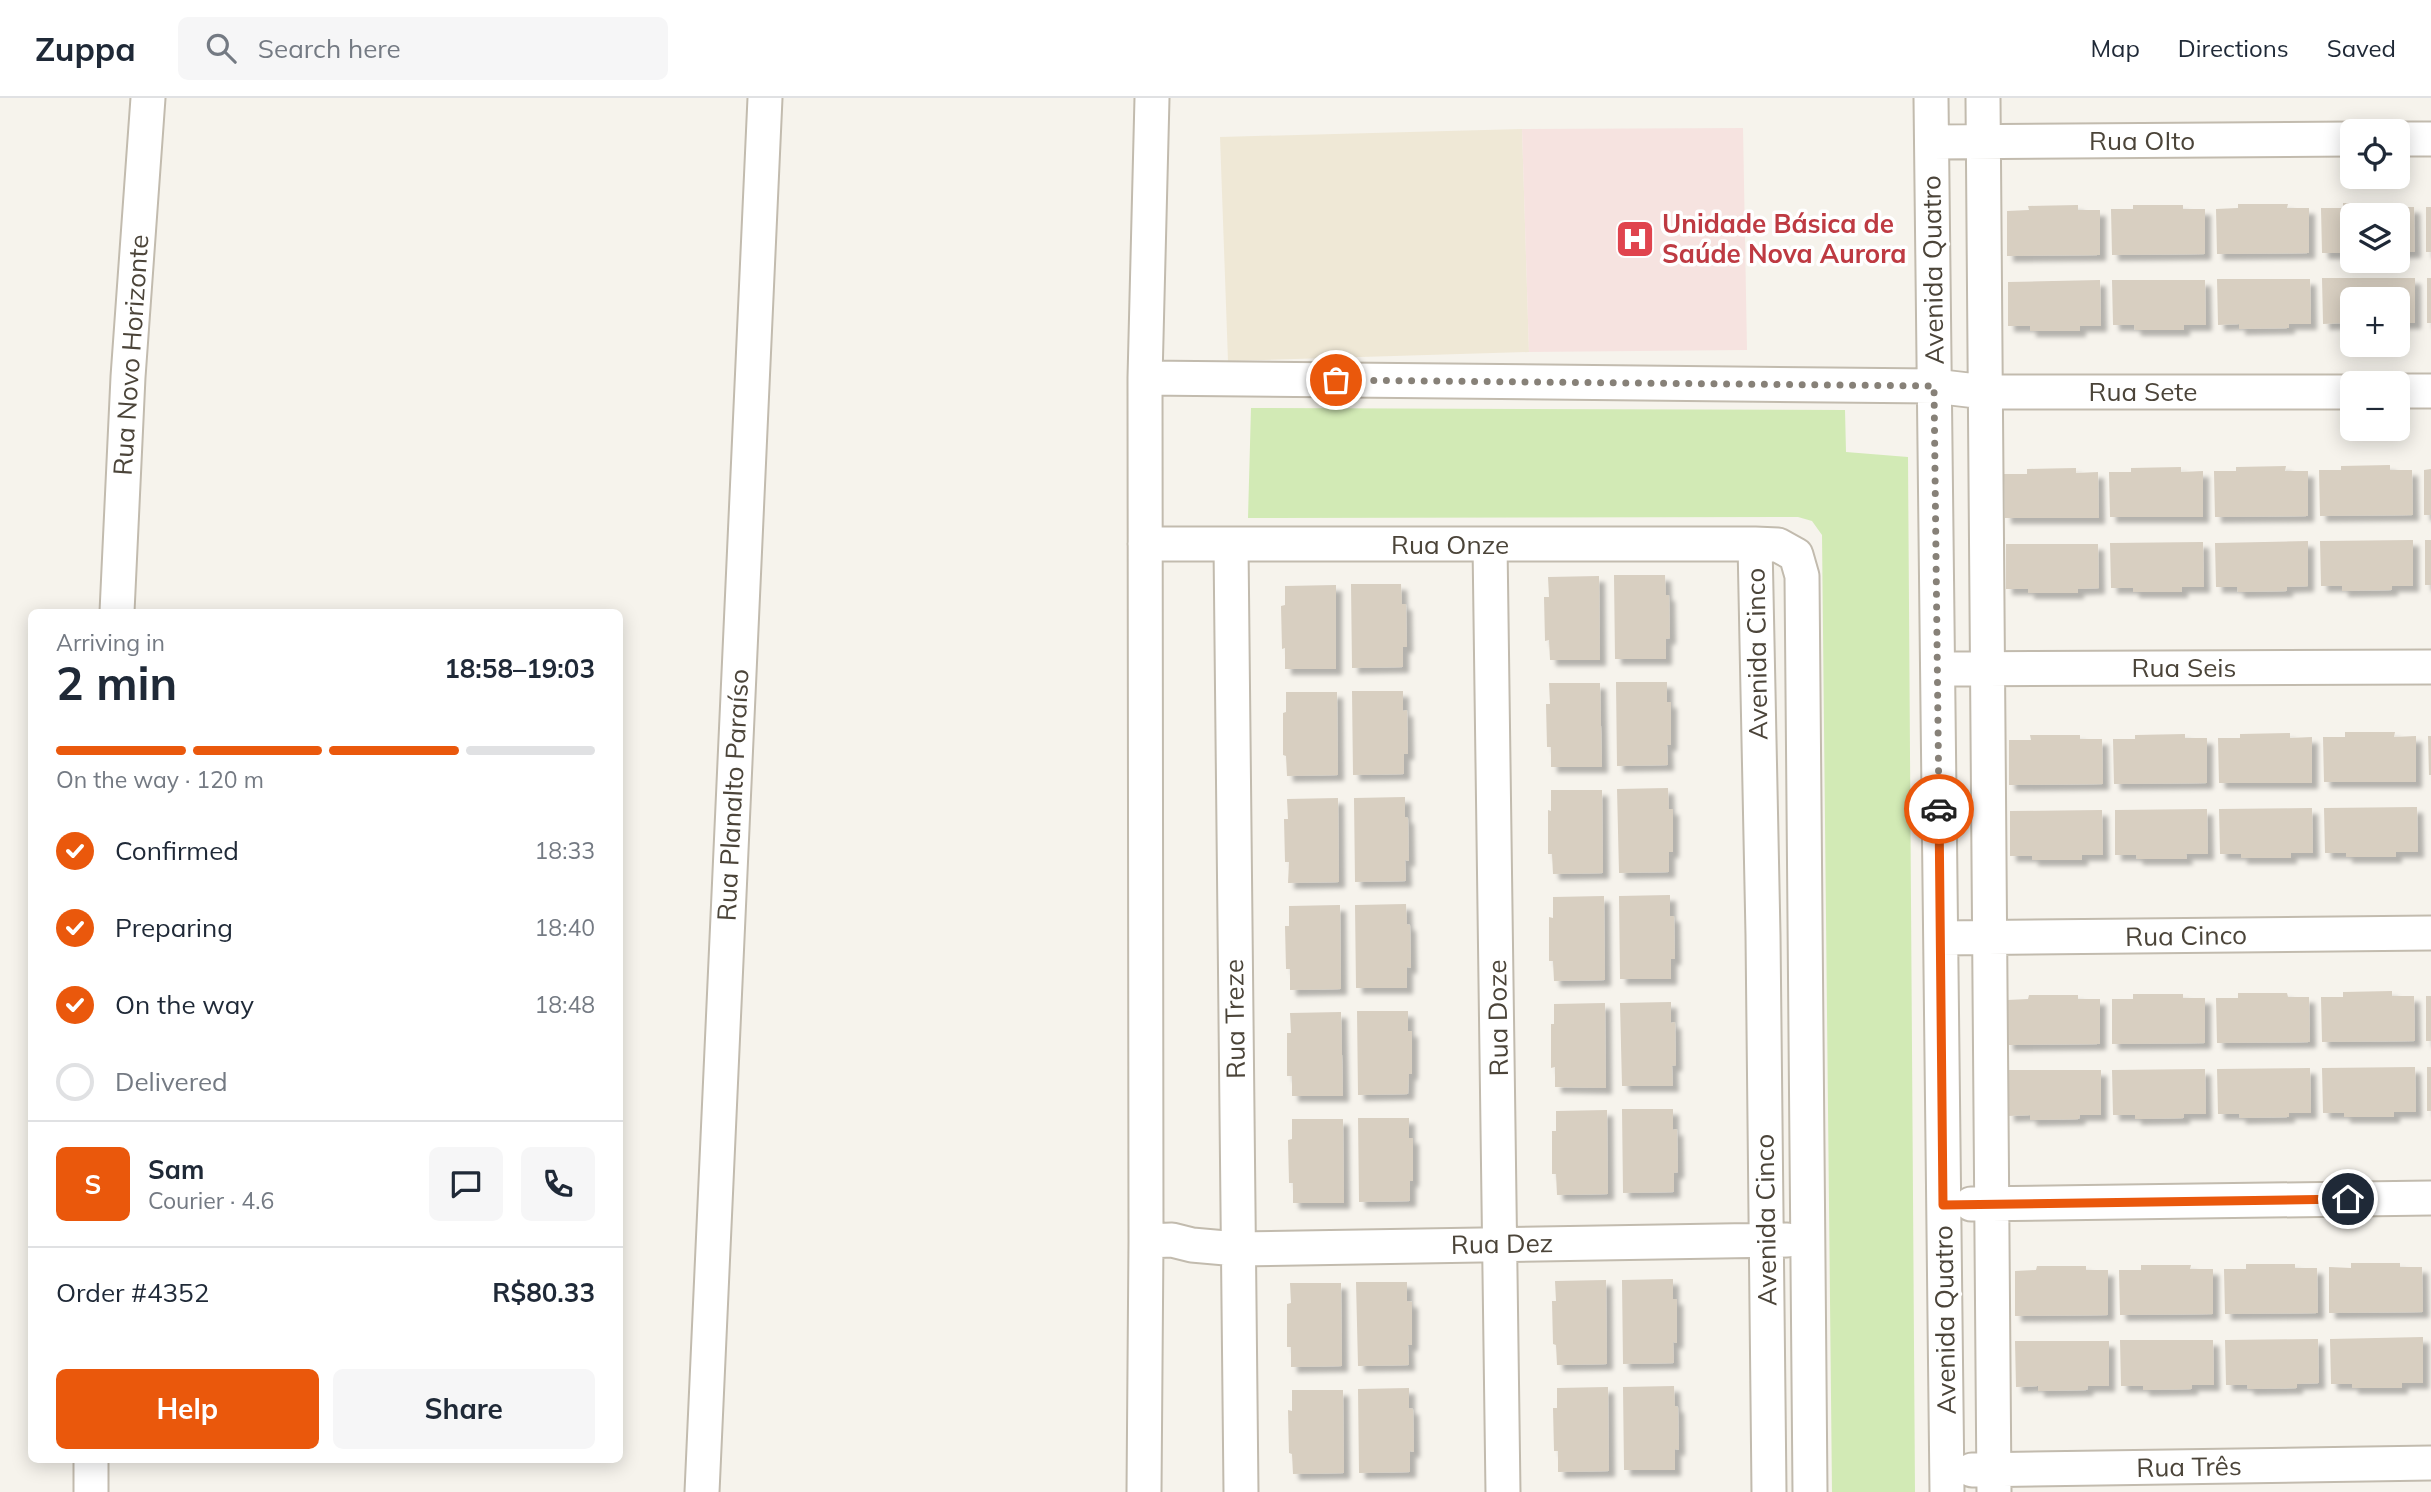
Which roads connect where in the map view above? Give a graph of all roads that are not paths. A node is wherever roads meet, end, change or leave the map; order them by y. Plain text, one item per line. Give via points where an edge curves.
1 (148, 98) edge
2 (765, 98) edge
3 (1152, 98) edge
4 (1931, 98) edge
5 (1983, 98) edge
6 (2340, 139) edge
7 (2410, 139) edge
8 (2431, 139) edge
9 (1932, 142) junction
10 (1983, 142) junction
11 (1145, 378) junction
12 (1934, 386) junction
13 (2340, 391) edge
14 (2410, 391) edge
15 (2431, 391) edge
16 (1986, 392) junction
17 (1145, 544) junction
18 (1490, 544) junction
19 (1755, 544) junction
20 (1231, 545) junction
21 (117, 609) edge
22 (2431, 667) edge
23 (1938, 669) junction
24 (1987, 669) junction
25 (2431, 933) edge
26 (1941, 938) junction
27 (1989, 939) junction
28 (2431, 1198) edge
29 (1991, 1203) junction
30 (1943, 1205) junction
31 (1807, 1239) junction
32 (1766, 1240) junction
33 (1146, 1241) junction
34 (1501, 1244) junction
35 (1237, 1249) junction
36 (91, 1463) edge
37 (2431, 1463) edge
38 (1947, 1481) edge
39 (1994, 1481) edge
40 (91, 1492) edge
41 (702, 1492) edge
42 (1144, 1492) edge
43 (1241, 1492) edge
44 (1503, 1492) edge
45 (1769, 1492) edge
46 (1810, 1492) edge

1 - 21 street, Rua Novo Horizonte
2 - 41 street, Rua Planalto Paraíso
3 - 11 street
4 - 9 street, Avenida Quatro
5 - 10 street, Avenida Quatro
6 - 10 street, Rua OIto
7 - 8 street
9 - 10 street, Rua OIto
9 - 12 street, Avenida Quatro
10 - 16 street, Avenida Quatro
11 - 12 street, Rua Sete
11 - 17 street
12 - 16 street, Rua Sete
12 - 23 street, Avenida Quatro
13 - 16 street, Rua Sete
14 - 15 street
16 - 24 street, Avenida Quatro
17 - 20 street, Rua Onze
17 - 33 street
18 - 19 street, Rua Onze
18 - 20 street, Rua Onze
18 - 34 street, Rua Doze
19 - 31 street, Avenida Cinco via 1778,545 1796,555 1802,576
19 - 32 street, Avenida Cinco
20 - 35 street, Rua Treze
22 - 24 street, Rua Seis
23 - 24 street, Rua Seis
23 - 26 street, Avenida Quatro
24 - 27 street, Avenida Quatro
25 - 27 street, Rua Cinco
26 - 27 street, Rua Cinco
26 - 30 street, Avenida Quatro
27 - 29 street, Avenida Quatro
28 - 29 street
29 - 30 street
29 - 39 street, Avenida Quatro
30 - 38 street, Avenida Quatro
31 - 32 street, Rua Dez
31 - 46 street, Avenida Cinco
32 - 34 street, Rua Dez
32 - 45 street, Avenida Cinco
33 - 35 street, Rua Dez
33 - 42 street
34 - 35 street, Rua Dez
34 - 44 street, Rua Doze
35 - 43 street, Rua Treze
36 - 40 street
37 - 39 street, Rua Três
38 - 39 street, Rua Três

